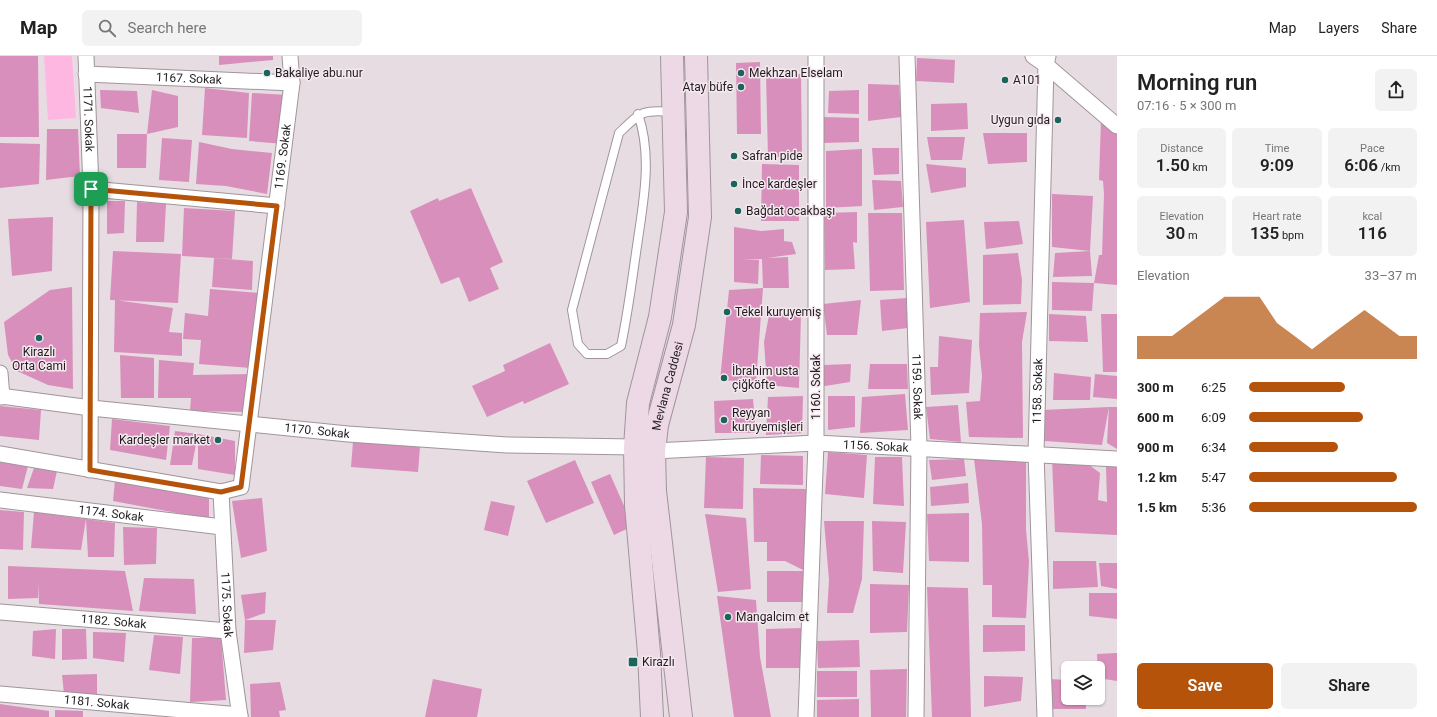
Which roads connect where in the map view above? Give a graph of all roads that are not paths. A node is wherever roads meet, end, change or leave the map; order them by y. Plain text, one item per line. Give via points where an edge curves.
1 (86, 56) edge
2 (290, 56) edge
3 (672, 56) edge
4 (696, 56) edge
5 (816, 56) edge
6 (907, 56) edge
7 (1033, 56) edge
8 (1047, 61) edge
9 (86, 74) junction
10 (292, 83) junction
11 (673, 112) junction
12 (638, 114) junction
13 (1117, 126) edge
14 (91, 189) junction
15 (277, 206) junction
16 (0, 373) edge
17 (1, 396) edge
18 (91, 408) junction
19 (250, 424) junction
20 (816, 443) junction
21 (919, 447) junction
22 (645, 449) junction
23 (0, 454) edge
24 (1036, 454) junction
25 (1117, 460) edge
26 (90, 470) junction
27 (221, 492) junction
28 (0, 500) edge
29 (222, 527) junction
30 (0, 612) edge
31 (228, 631) junction
32 (0, 694) edge
33 (240, 716) edge
34 (652, 717) edge
35 (681, 717) edge
36 (806, 717) edge
37 (916, 717) edge
38 (1045, 717) edge

1 - 9 street, 1171. Sokak
2 - 10 street, 1169. Sokak
3 - 11 main road, Mevlana Caddesi
4 - 22 main road, Mevlana Caddesi via 700,217 684,325 657,424
5 - 20 street, 1160. Sokak
6 - 21 street, 1159. Sokak
7 - 8 street
8 - 13 street
8 - 24 street, 1158. Sokak
9 - 10 street, 1167. Sokak
9 - 14 street, 1171. Sokak
10 - 15 street, 1169. Sokak
11 - 12 lane via 652,110
11 - 22 main road, Mevlana Caddesi via 676,212 660,317 638,403
12 - 12 lane via 619,133 572,310 578,344 588,354 607,354 621,346 624,333 646,175 644,132
14 - 15 street
14 - 18 street, 1171. Sokak
15 - 19 street, 1169. Sokak
16 - 17 street
17 - 18 street, 1170. Sokak
18 - 19 street, 1170. Sokak
18 - 26 street, 1171. Sokak
19 - 22 street, 1170. Sokak via 492,444
19 - 27 street, 1169. Sokak via 241,487
20 - 21 street, 1156. Sokak
20 - 22 street, 1156. Sokak
20 - 36 street, 1160. Sokak
21 - 24 street, 1156. Sokak
21 - 37 street, 1159. Sokak
22 - 34 main road, Mevlana Caddesi via 636,505
22 - 35 main road, Mevlana Caddesi via 655,490
23 - 26 street
24 - 25 street, 1156. Sokak
24 - 38 street, 1158. Sokak
26 - 27 street
27 - 29 street, 1175. Sokak
28 - 29 street, 1174. Sokak
29 - 31 street, 1175. Sokak
30 - 31 street, 1182. Sokak
31 - 33 street, 1175. Sokak
32 - 33 street, 1181. Sokak

